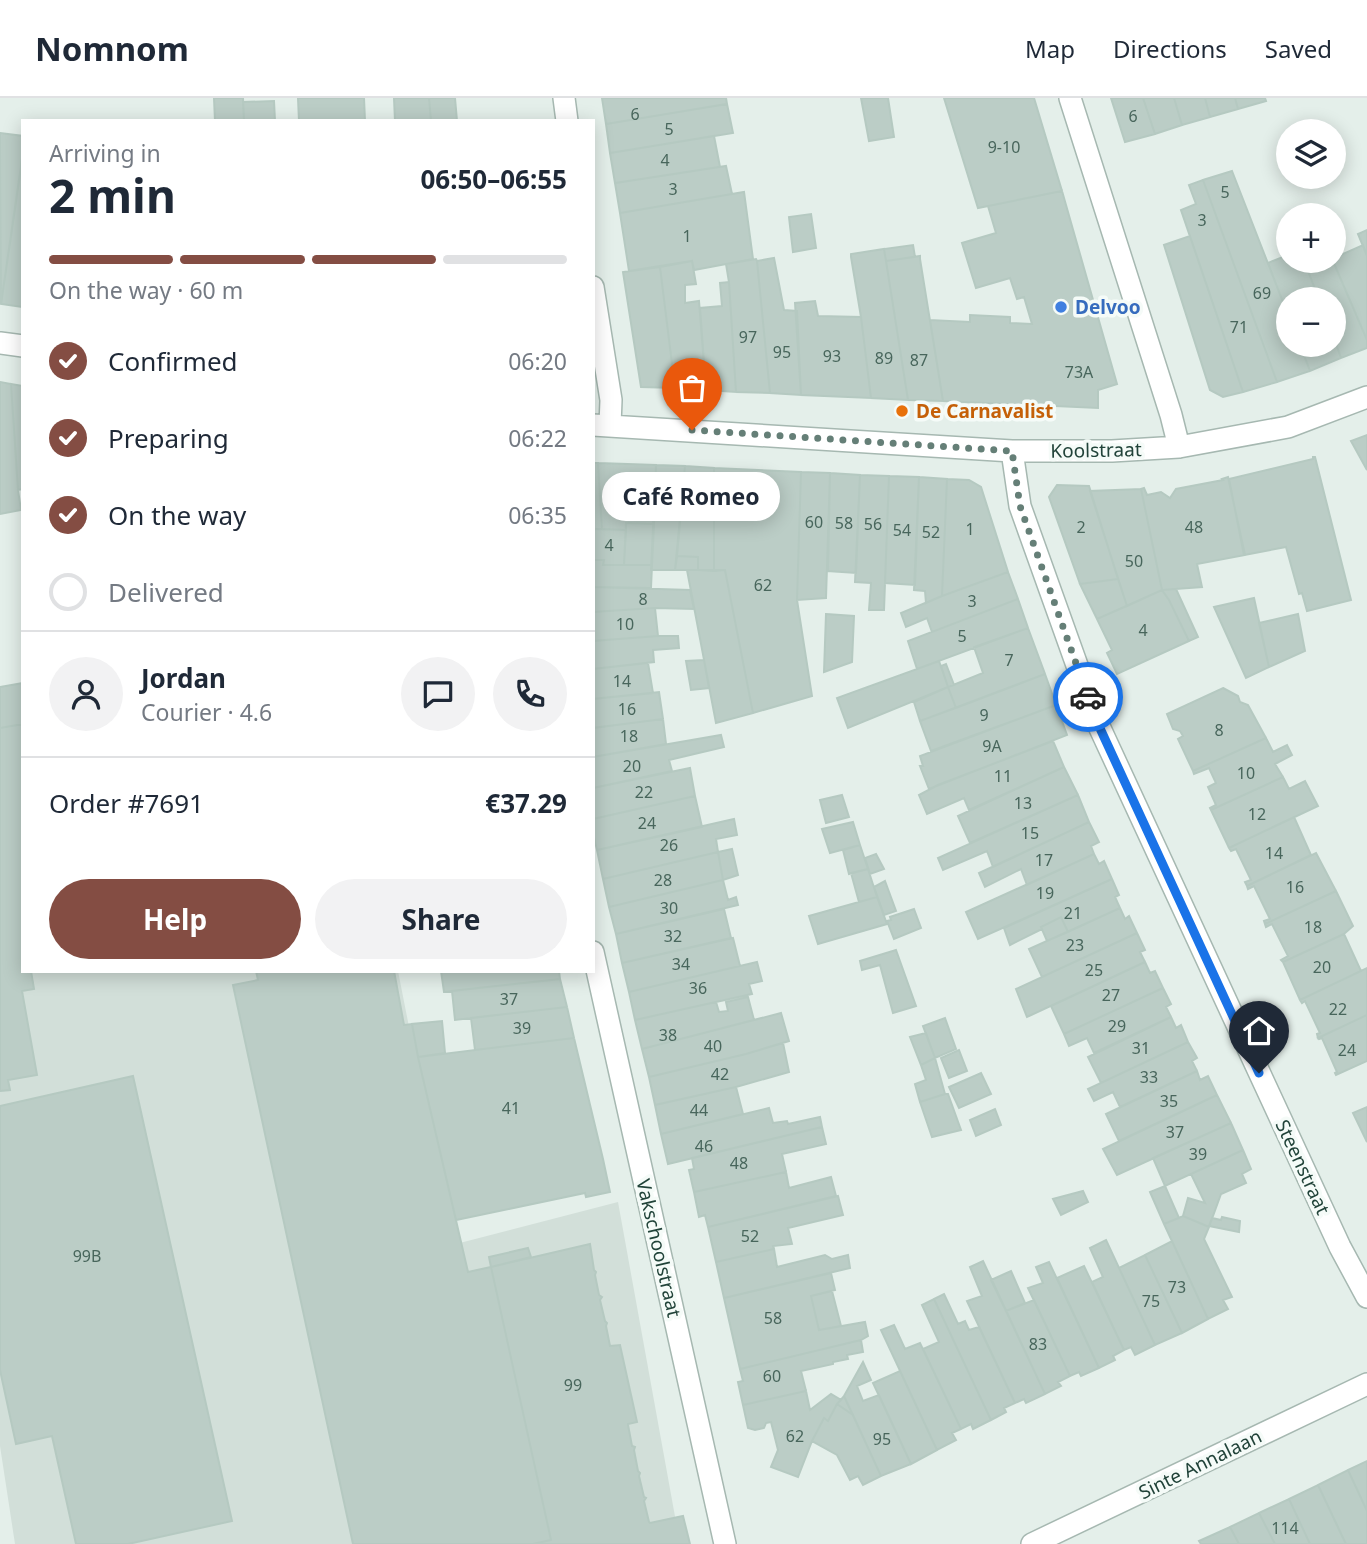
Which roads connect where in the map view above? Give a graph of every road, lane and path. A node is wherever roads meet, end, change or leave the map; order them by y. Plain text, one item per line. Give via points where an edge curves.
1 (564, 98) edge
2 (1070, 98) edge
3 (568, 119) edge
4 (595, 300) edge
5 (0, 343) edge
6 (21, 346) edge
7 (1367, 397) edge
8 (602, 425) edge
9 (1179, 447) junction
10 (1012, 451) junction
11 (595, 961) edge
12 (1367, 1297) edge
13 (1367, 1384) edge
14 (725, 1544) edge
15 (1032, 1544) edge

1 - 3 street
2 - 9 street
4 - 8 street via 611,400
5 - 6 street
7 - 9 street, Koolstraat via 1288,427
8 - 10 street, Koolstraat
9 - 10 street, Koolstraat
10 - 12 street, Steenstraat via 1020,506 1098,724 1339,1247
11 - 14 street, Vakschoolstraat
13 - 15 street, Sinte Annalaan

